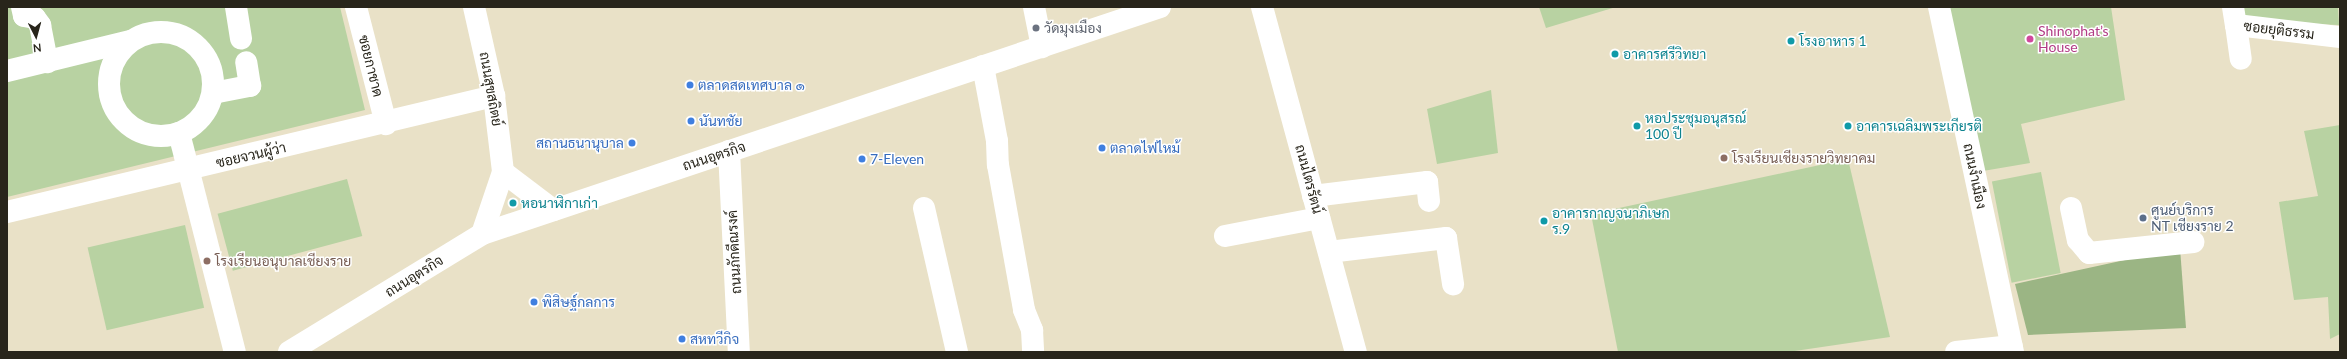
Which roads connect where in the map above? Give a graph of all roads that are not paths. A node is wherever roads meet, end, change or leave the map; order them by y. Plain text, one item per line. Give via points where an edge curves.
1 (22, 7) edge
2 (236, 7) edge
3 (356, 7) edge
4 (474, 7) edge
5 (1034, 7) edge
6 (1160, 7) edge
7 (1262, 7) edge
8 (1939, 7) edge
9 (2235, 16) edge
10 (2340, 37) edge
11 (241, 38) dead end
12 (130, 41) junction
13 (1042, 47) junction
14 (2241, 59) dead end
15 (47, 62) junction
16 (246, 62) dead end
17 (983, 66) junction
18 (7, 72) edge
19 (213, 93) junction
20 (494, 96) junction
21 (386, 124) junction
22 (179, 133) junction
23 (729, 151) junction
24 (188, 170) junction
25 (503, 172) junction
26 (1313, 196) junction
27 (1429, 201) dead end
28 (924, 208) dead end
29 (2071, 208) dead end
30 (553, 210) junction
31 (7, 212) edge
32 (1319, 218) junction
33 (482, 234) junction
34 (1225, 236) dead end
35 (2193, 242) dead end
36 (1329, 252) junction
37 (1453, 284) dead end
38 (311, 346) edge
39 (2012, 349) edge
40 (235, 352) edge
41 (289, 352) edge
42 (739, 352) edge
43 (957, 352) edge
44 (1033, 352) edge
45 (1356, 352) edge
46 (1956, 352) edge

1 - 15 street via 24,16 35,18 40,25
2 - 11 street
3 - 21 street, ซอยกาชาด
4 - 20 street, ถนนสุขสถิตย์
5 - 13 street
6 - 13 street, ถนนอุตรกิจ
7 - 26 street, ถนนไตรรัตน์
8 - 39 street, ถนนงำเมือง
9 - 10 street, ซอยยุติธรรม
9 - 14 street
12 - 15 street
12 - 19 street via 146,34 162,32 179,34 194,42 206,55 212,70
12 - 22 street via 118,54 110,71 109,88 113,106 123,120 138,131 155,136
13 - 17 street, ถนนอุตรกิจ
15 - 18 street
16 - 19 street via 250,86
17 - 23 street, ถนนอุตรกิจ
17 - 44 street via 998,141 998,165 1024,310 1032,330
19 - 22 street via 211,103 202,118 189,129
20 - 21 street, ซอยจวนผู้ว่า
20 - 25 street, ถนนสุขสถิตย์
21 - 24 street, ซอยจวนผู้ว่า
22 - 24 street
23 - 30 street, ถนนอุตรกิจ
23 - 42 street, ถนนภักดีณรงค์
24 - 31 street, ซอยจวนผู้ว่า
24 - 40 street
25 - 30 street
25 - 33 street, ถนนสุขสถิตย์
26 - 27 street via 1427,182
26 - 32 street, ถนนไตรรัตน์
28 - 43 street
29 - 35 street via 2078,240 2089,253
30 - 33 street, ถนนอุตรกิจ
32 - 34 street
32 - 36 street, ถนนไตรรัตน์
33 - 38 street, ถนนอุตรกิจ
36 - 37 street via 1446,238
36 - 45 street, ถนนไตรรัตน์
38 - 41 street, ถนนอุตรกิจ
39 - 46 street

